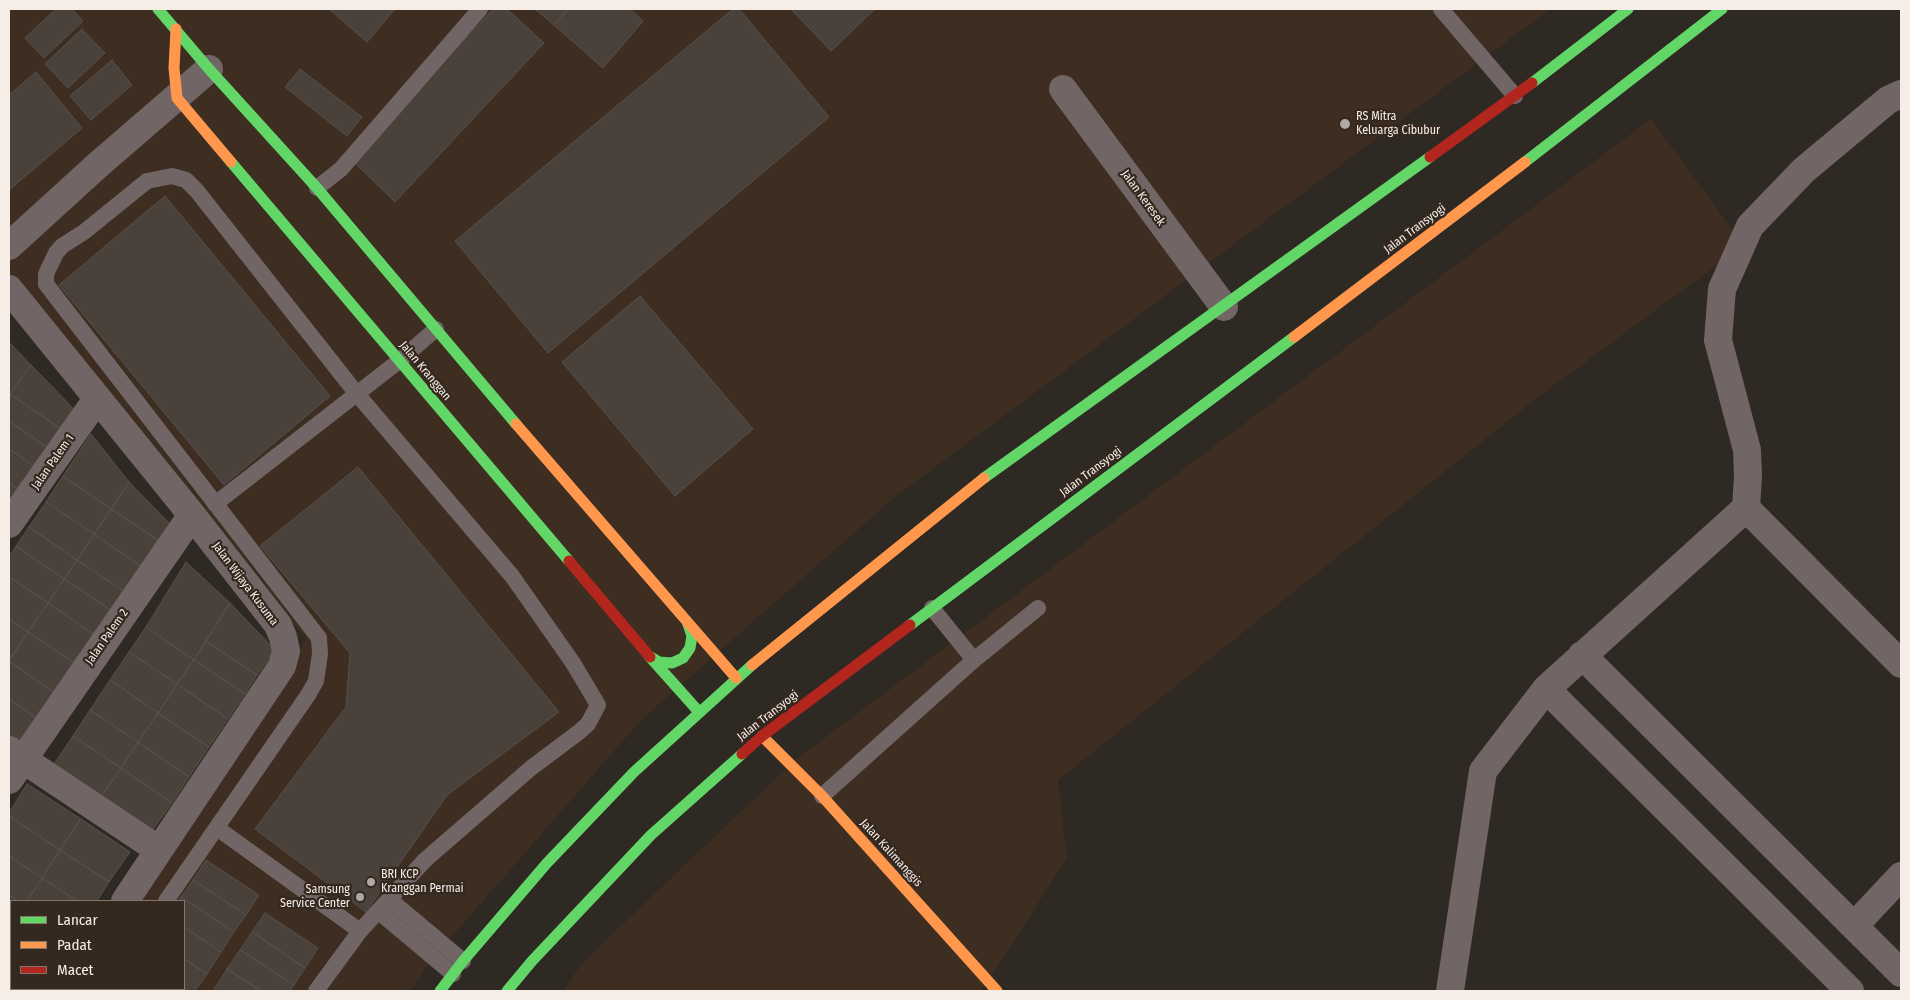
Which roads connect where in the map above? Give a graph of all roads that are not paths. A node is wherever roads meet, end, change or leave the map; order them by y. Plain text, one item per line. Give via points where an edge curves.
1 (158, 9) edge
2 (480, 9) edge
3 (1441, 9) edge
4 (1628, 9) edge
5 (1722, 9) edge
6 (176, 29) junction
7 (209, 69) junction
8 (1063, 89) dead end
9 (1901, 94) edge
10 (1515, 96) junction
11 (177, 98) junction
12 (317, 188) junction
13 (9, 246) edge
14 (9, 289) edge
15 (1224, 307) junction
16 (436, 329) junction
17 (399, 361) junction
18 (357, 394) junction
19 (97, 399) junction
20 (1746, 508) junction
21 (204, 509) junction
22 (9, 524) edge
23 (932, 608) junction
24 (1038, 608) dead end
25 (688, 624) junction
26 (1582, 655) junction
27 (649, 656) junction
28 (974, 660) junction
29 (1901, 664) edge
30 (736, 678) junction
31 (1546, 689) junction
32 (700, 712) junction
33 (762, 736) junction
34 (13, 763) edge
35 (822, 796) junction
36 (217, 828) junction
37 (159, 850) junction
38 (1901, 876) edge
39 (389, 899) junction
40 (126, 900) edge
41 (167, 900) edge
42 (378, 911) junction
43 (1854, 926) junction
44 (360, 931) junction
45 (463, 960) junction
46 (1901, 973) edge
47 (453, 974) junction
48 (987, 988) edge
49 (316, 991) edge
50 (440, 991) edge
51 (508, 991) edge
52 (1450, 991) edge
53 (1850, 991) edge

1 - 6 main road
2 - 12 lane via 341,168
3 - 10 lane
4 - 10 main road
5 - 23 main road, Jalan Transyogi via 1447,222
6 - 7 main road
6 - 11 main road via 174,68
7 - 11 street
7 - 12 main road
8 - 15 street, Jalan Keresek
9 - 20 street via 1888,100 1804,170 1750,226 1722,289 1718,340 1747,450
10 - 15 main road
11 - 13 street
11 - 17 main road, Jalan Kranggan
12 - 16 main road
14 - 19 street, Jalan Wijaya Kusuma
15 - 30 main road via 973,486
16 - 17 lane
16 - 25 main road
17 - 18 lane
17 - 27 main road, Jalan Kranggan
18 - 21 lane
18 - 21 lane via 197,191 186,180 172,176 147,181 62,246 46,274 46,284
18 - 39 lane via 512,576 598,705 588,724 531,768 425,860
19 - 21 street, Jalan Wijaya Kusuma
19 - 22 street, Jalan Palem 1
20 - 26 street
20 - 29 street
21 - 34 street, Jalan Palem 2
21 - 36 lane via 318,638 320,654 316,682
21 - 37 street, Jalan Wijaya Kusuma via 278,625 286,651 282,666
23 - 28 lane
23 - 33 main road, Jalan Transyogi
24 - 28 lane
25 - 27 main road via 692,636 690,648 683,658 672,663 659,662
25 - 30 main road
26 - 31 street
26 - 43 street
27 - 32 main road, Jalan Kranggan
28 - 35 lane
30 - 32 main road
31 - 52 street via 1483,771
31 - 53 street
32 - 45 main road via 634,772 554,856
33 - 35 main road, Jalan Kalimanggis
33 - 51 main road, Jalan Transyogi via 651,835 532,961
34 - 37 street
35 - 48 main road, Jalan Kalimanggis
36 - 41 lane
36 - 44 lane
37 - 40 street, Jalan Wijaya Kusuma
38 - 43 street
39 - 42 lane
39 - 45 lane
42 - 44 lane
42 - 47 lane
43 - 46 street
44 - 49 lane
45 - 47 main road
47 - 50 main road

